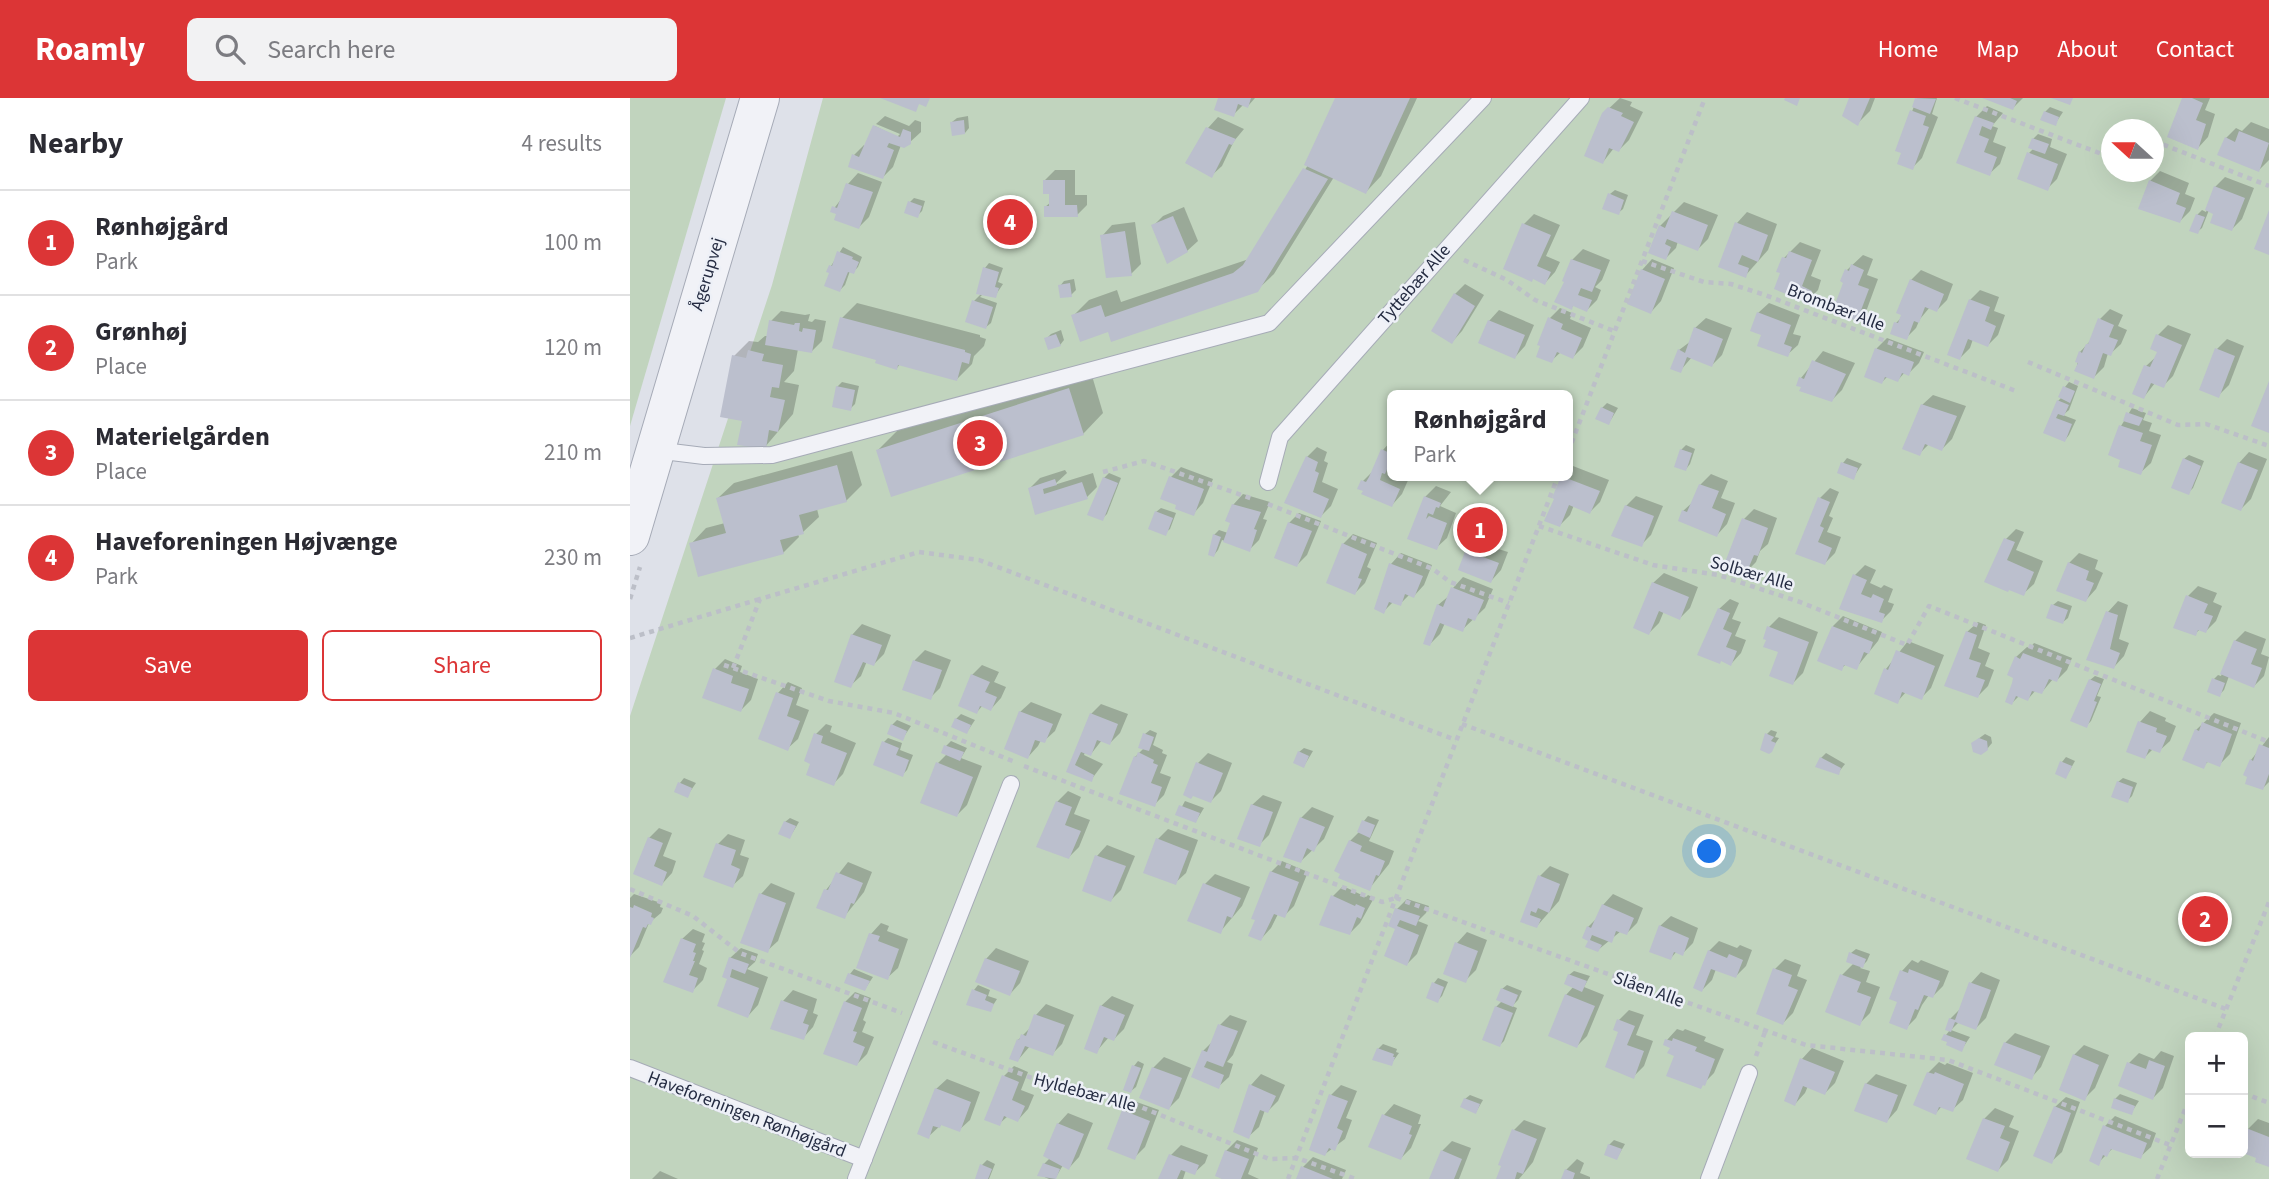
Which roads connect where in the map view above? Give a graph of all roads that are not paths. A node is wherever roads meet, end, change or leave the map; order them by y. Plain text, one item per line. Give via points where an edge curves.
1 (760, 98) edge
2 (1483, 98) edge
3 (1581, 98) edge
4 (654, 450) junction
5 (1268, 482) dead end
6 (630, 536) edge
7 (1011, 783) dead end
8 (630, 1068) edge
9 (1749, 1073) dead end
10 (864, 1159) junction
11 (856, 1179) edge
12 (1709, 1179) edge

1 - 4 street, Ågerupvej
2 - 4 lane via 1269,323 772,455 704,456
3 - 5 lane, Tyttebær Alle via 1280,437
4 - 6 street, Ågerupvej
7 - 10 lane
8 - 10 lane, Haveforeningen Rønhøjgård
9 - 12 lane
10 - 11 lane

